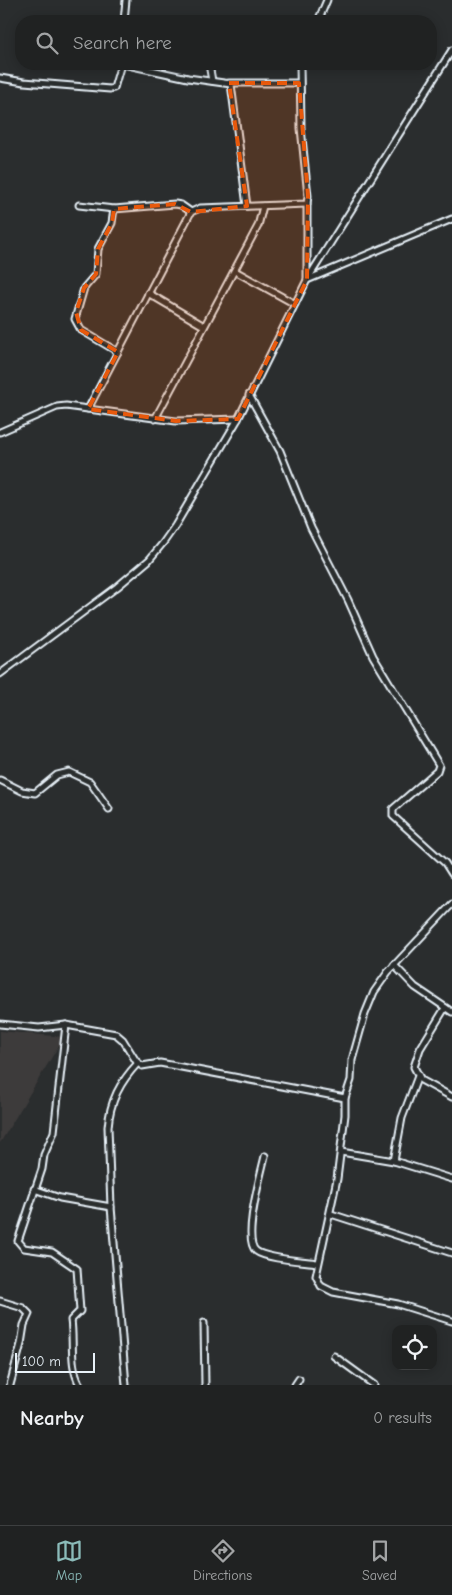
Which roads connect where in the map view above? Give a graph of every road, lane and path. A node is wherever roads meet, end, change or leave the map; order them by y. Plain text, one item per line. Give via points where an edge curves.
1 (126, 0) edge
2 (327, 0) edge
3 (125, 15) edge
4 (321, 15) edge
5 (452, 50) edge
6 (120, 70) edge
7 (150, 70) edge
8 (210, 70) edge
9 (300, 70) edge
10 (0, 78) edge
11 (212, 81) junction
12 (229, 83) junction
13 (299, 83) junction
14 (306, 204) junction
15 (79, 205) dead end
16 (247, 206) junction
17 (264, 206) junction
18 (114, 209) junction
19 (191, 212) junction
20 (452, 219) edge
21 (235, 271) junction
22 (307, 280) junction
23 (148, 293) junction
24 (295, 304) junction
25 (204, 326) junction
26 (118, 352) junction
27 (249, 395) junction
28 (88, 409) junction
29 (155, 419) junction
30 (238, 419) junction
31 (0, 432) edge
32 (0, 674) edge
33 (0, 780) edge
34 (109, 809) dead end
35 (452, 874) edge
36 (452, 904) edge
37 (394, 965) junction
38 (445, 1008) junction
39 (452, 1012) edge
40 (0, 1024) edge
41 (66, 1025) junction
42 (138, 1063) junction
43 (418, 1076) junction
44 (452, 1097) edge
45 (345, 1098) junction
46 (341, 1152) junction
47 (265, 1156) dead end
48 (394, 1161) junction
49 (452, 1179) edge
50 (34, 1189) junction
51 (111, 1207) junction
52 (331, 1214) junction
53 (452, 1253) edge
54 (318, 1263) junction
55 (0, 1301) edge
56 (452, 1321) edge
57 (204, 1323) dead end
58 (334, 1356) dead end
59 (299, 1379) dead end
60 (10, 1385) edge
61 (80, 1385) edge
62 (126, 1385) edge
63 (205, 1385) edge
64 (295, 1385) edge
65 (374, 1385) edge

1 - 3 street
2 - 4 street
5 - 22 street
6 - 10 street via 114,88 110,89
7 - 11 street
8 - 11 street
9 - 13 street
11 - 12 street
12 - 13 street
12 - 16 street via 233,87
13 - 14 street
14 - 17 street
14 - 22 street
15 - 18 street
16 - 17 street
16 - 19 street via 200,208
17 - 21 street via 258,226
18 - 19 street via 175,204
18 - 26 street via 112,223 98,249 96,274 84,288 75,319 81,330
19 - 23 street
20 - 22 street
21 - 24 street
21 - 25 street
22 - 24 street
23 - 25 street
23 - 26 street
24 - 27 street
25 - 29 street
26 - 28 street
27 - 30 street
27 - 35 street via 280,451 311,528 372,656 439,765 393,809 393,816 445,863
28 - 29 street
28 - 31 street via 57,407
29 - 30 street via 194,422
30 - 32 street via 176,526 157,551 116,588
33 - 34 street via 22,791 35,793 57,775 69,772 90,782
36 - 37 street
37 - 38 street via 415,987
37 - 45 street via 374,992 365,1014
38 - 39 street
38 - 43 street via 416,1057 414,1067
40 - 41 street via 39,1028
41 - 42 street via 118,1035
41 - 50 street via 54,1132
42 - 45 street via 146,1067 160,1063
42 - 51 street via 118,1087 109,1114 107,1142
43 - 44 street
43 - 48 street via 402,1118
45 - 46 street
46 - 48 street
46 - 52 street
47 - 54 street via 250,1227 252,1247 267,1255
48 - 49 street
50 - 51 street via 60,1198
50 - 61 street via 18,1241 24,1248 57,1255 76,1269 80,1311 71,1320 72,1357
51 - 62 street
52 - 53 street
52 - 54 street
54 - 56 street via 318,1282 326,1289 398,1304
55 - 60 street via 23,1308 29,1314
57 - 63 street
58 - 65 street
59 - 64 street

